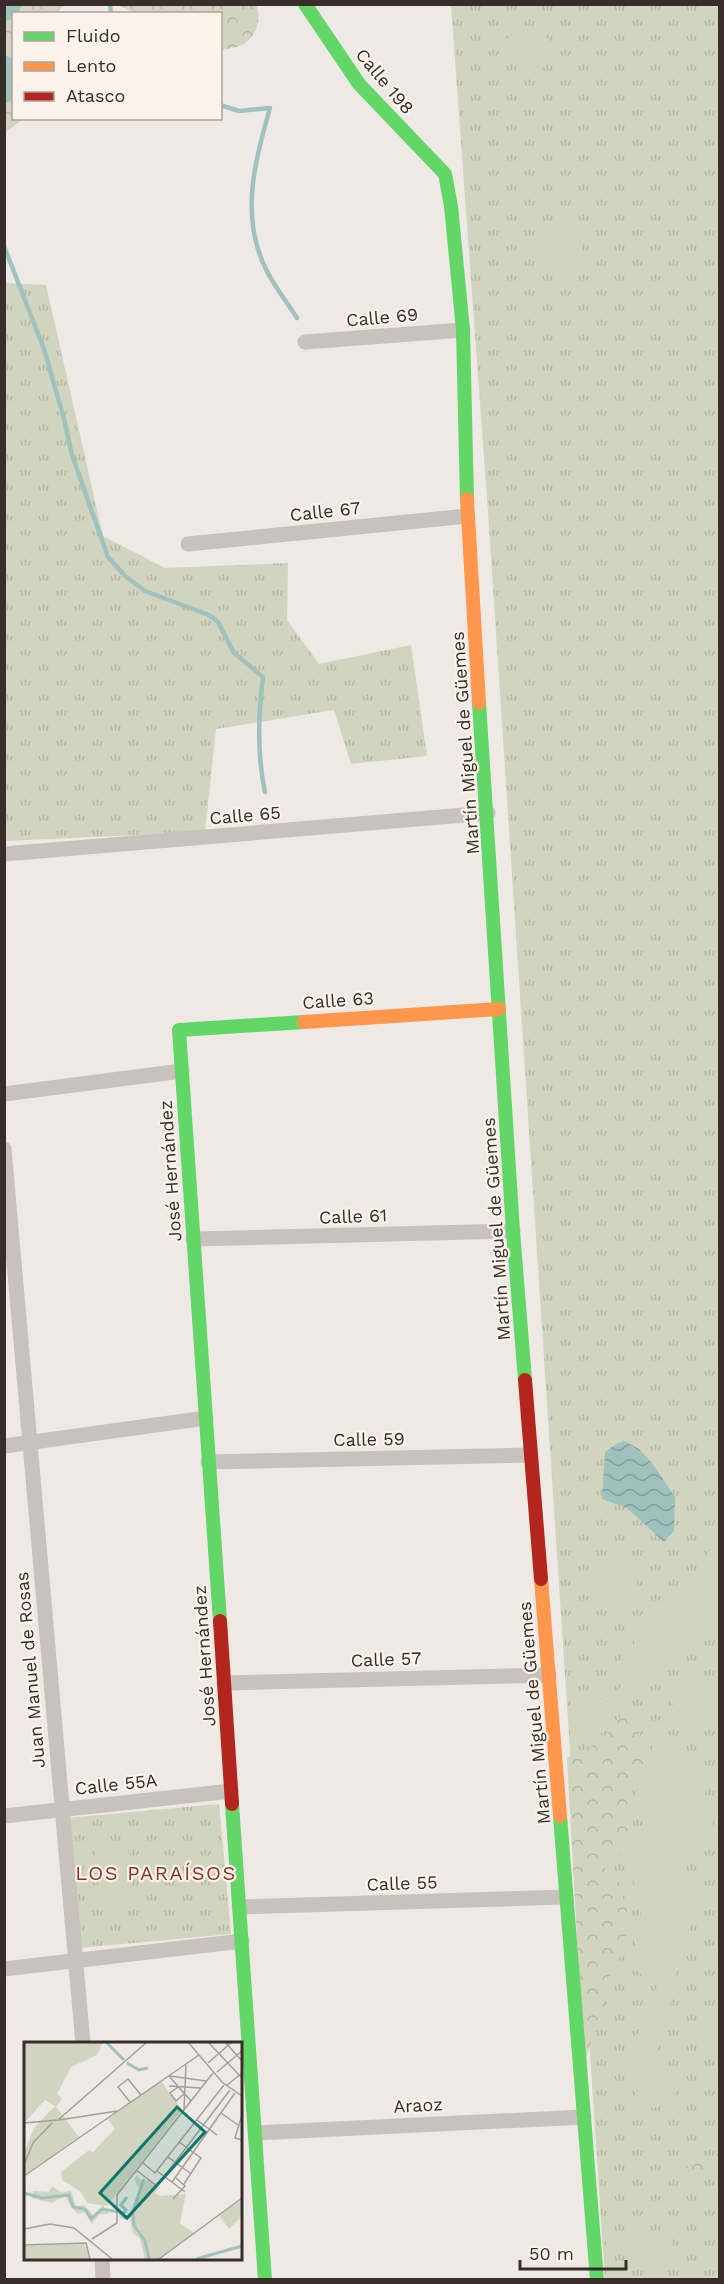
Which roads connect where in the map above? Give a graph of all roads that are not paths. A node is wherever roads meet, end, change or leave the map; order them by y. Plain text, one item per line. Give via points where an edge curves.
1 (305, 4) edge
2 (445, 174) joint
3 (463, 330) junction
4 (305, 342) dead end
5 (467, 516) junction
6 (188, 544) dead end
7 (488, 813) junction
8 (4, 854) edge
9 (499, 1010) junction
10 (179, 1030) joint
11 (182, 1071) junction
12 (4, 1094) edge
13 (4, 1149) edge
14 (513, 1231) junction
15 (193, 1239) junction
16 (206, 1418) junction
17 (30, 1442) junction
18 (4, 1446) edge
19 (531, 1455) junction
20 (208, 1462) junction
21 (549, 1675) junction
22 (224, 1683) junction
23 (231, 1791) junction
24 (62, 1810) junction
25 (4, 1816) edge
26 (566, 1897) junction
27 (239, 1907) junction
28 (242, 1941) junction
29 (76, 1961) junction
30 (4, 1969) edge
31 (83, 2042) edge
32 (584, 2117) junction
33 (255, 2133) junction
34 (102, 2260) edge
35 (104, 2280) edge
36 (265, 2280) edge
37 (597, 2280) edge

1 - 2 street, Calle 198 via 359,84
2 - 3 street, Martín Miguel de Güemes
3 - 4 street, Calle 69
3 - 5 street, Martín Miguel de Güemes
5 - 6 street, Calle 67
5 - 7 street, Martín Miguel de Güemes
7 - 8 street, Calle 65
7 - 9 street, Martín Miguel de Güemes
9 - 10 street, Calle 63
9 - 14 street, Martín Miguel de Güemes
10 - 11 street, José Hernández
11 - 12 street
11 - 15 street, José Hernández
13 - 17 street, Juan Manuel de Rosas
14 - 15 street, Calle 61
14 - 19 street, Martín Miguel de Güemes
15 - 16 street, José Hernández
16 - 17 street
16 - 20 street, José Hernández
17 - 18 street
17 - 24 street, Juan Manuel de Rosas
19 - 20 street, Calle 59
19 - 21 street, Martín Miguel de Güemes
20 - 22 street, José Hernández
21 - 22 street, Calle 57
21 - 26 street, Martín Miguel de Güemes
22 - 23 street, José Hernández
23 - 24 street, Calle 55A
23 - 27 street, José Hernández
24 - 25 street, Calle 55A
24 - 29 street, Juan Manuel de Rosas
26 - 27 street, Calle 55
26 - 32 street, Martín Miguel de Güemes
27 - 28 street, José Hernández
28 - 29 street
28 - 33 street, José Hernández
29 - 30 street
29 - 31 street, Juan Manuel de Rosas
32 - 33 street, Araoz
32 - 37 street, Martín Miguel de Güemes
33 - 36 street, José Hernández
34 - 35 street

